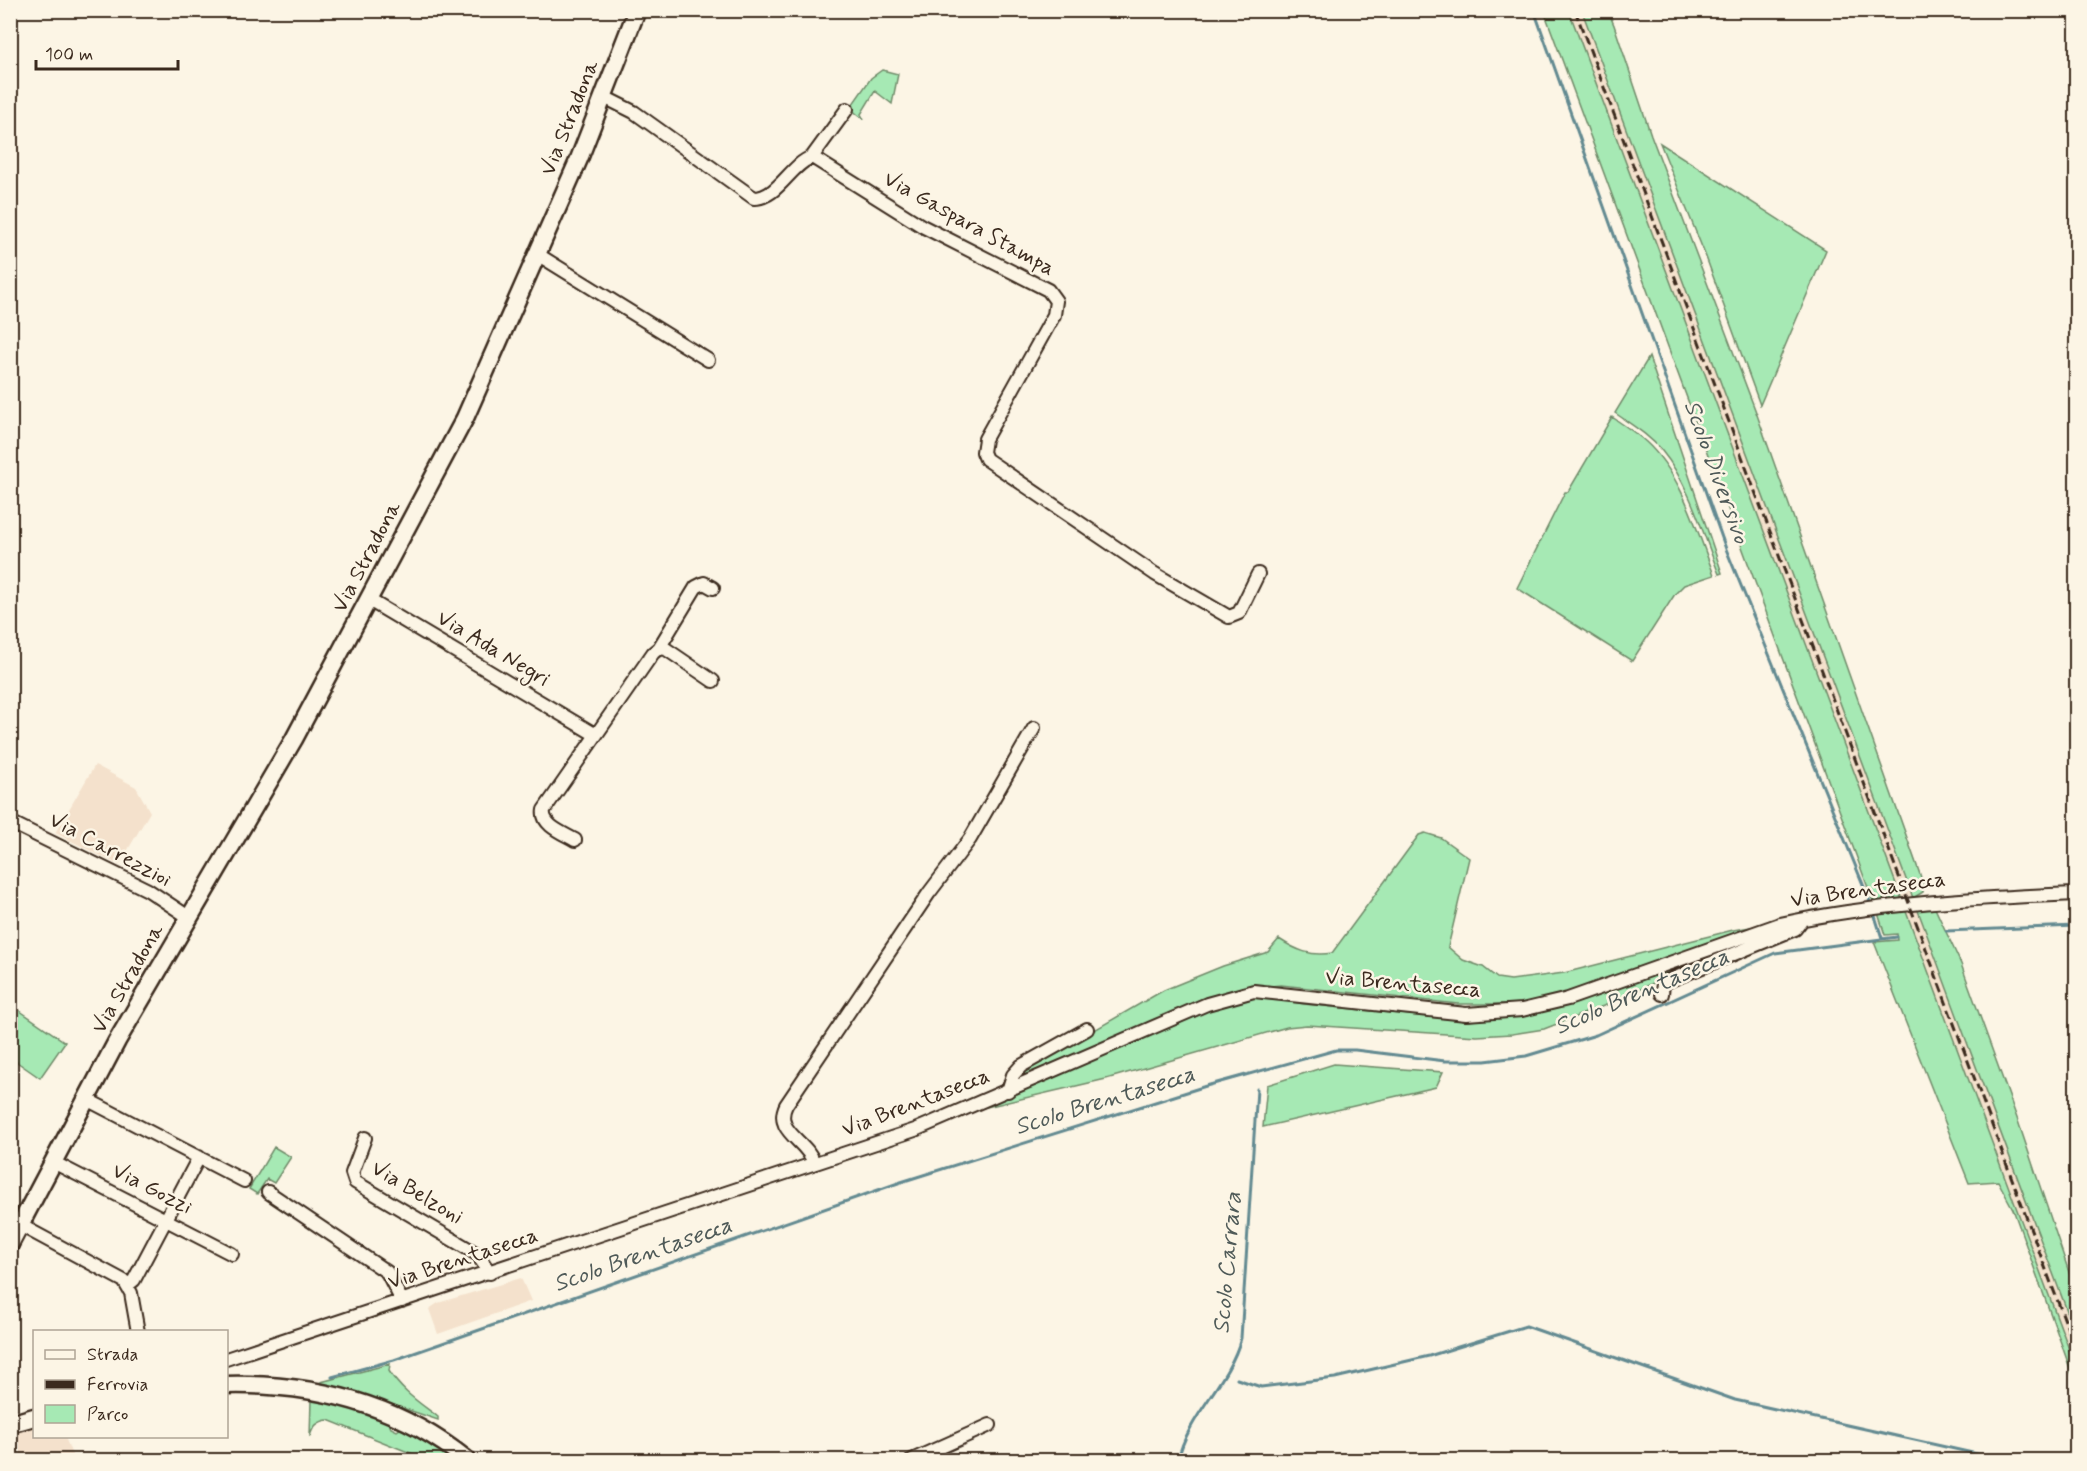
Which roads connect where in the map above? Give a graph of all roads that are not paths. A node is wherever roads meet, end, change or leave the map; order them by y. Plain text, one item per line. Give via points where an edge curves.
1 (637, 10) edge
2 (604, 97) junction
3 (847, 109) dead end
4 (812, 157) junction
5 (537, 254) junction
6 (708, 360) dead end
7 (1258, 574) dead end
8 (713, 588) dead end
9 (369, 600) junction
10 (658, 648) junction
11 (713, 681) dead end
12 (1034, 728) dead end
13 (596, 735) junction
14 (10, 822) edge
15 (575, 840) dead end
16 (2076, 894) edge
17 (190, 918) junction
18 (1803, 919) junction
19 (1662, 994) dead end
20 (1087, 1029) dead end
21 (1008, 1091) junction
22 (86, 1099) junction
23 (365, 1138) dead end
24 (199, 1157) junction
25 (53, 1161) junction
26 (814, 1163) junction
27 (244, 1181) dead end
28 (268, 1192) dead end
29 (165, 1220) junction
30 (20, 1225) junction
31 (10, 1244) edge
32 (232, 1254) dead end
33 (490, 1273) junction
34 (128, 1286) junction
35 (402, 1301) junction
36 (138, 1330) edge
37 (228, 1358) edge
38 (228, 1385) edge
39 (33, 1417) edge
40 (10, 1424) edge
41 (990, 1425) dead end
42 (467, 1461) edge
43 (912, 1461) edge

1 - 2 main road, Via Stradona
2 - 4 street via 634,112 754,198 767,195 801,161
2 - 5 main road, Via Stradona
3 - 4 street
4 - 7 street, Via Gaspara Stampa via 922,226 1054,296 1054,315 985,439 983,452 992,464 1155,574 1221,613 1233,617
5 - 6 street
5 - 9 main road, Via Stradona via 465,418
8 - 10 street via 704,583 696,587
9 - 13 street, Via Ada Negri
9 - 17 main road, Via Stradona
10 - 11 street
10 - 13 street
12 - 26 street via 963,849 929,892 786,1105 782,1120 785,1128 807,1148
13 - 15 street via 544,810 546,822
14 - 17 street, Via Carrezzioi via 148,890
16 - 18 street, Via Brentasecca via 1966,898
17 - 22 main road, Via Stradona
18 - 19 street via 1795,929 1663,983
18 - 21 street, Via Brentasecca via 1522,1010 1451,1013 1254,992 1234,995 1162,1022
20 - 21 street via 1021,1066
21 - 26 street, Via Brentasecca via 915,1130
22 - 24 street
22 - 25 main road, Via Stradona
23 - 33 street, Via Belzoni via 352,1173 355,1182 477,1254
24 - 27 street
24 - 29 street
25 - 29 street, Via Gozzi
25 - 30 main road, Via Stradona
26 - 33 street, Via Brentasecca
28 - 35 street via 387,1272
29 - 32 street, Via Gozzi
29 - 34 street
30 - 31 main road, Via Stradona
30 - 34 street via 116,1275
33 - 35 street, Via Brentasecca
34 - 36 street
35 - 37 street, Via Brentasecca
38 - 42 main road via 279,1386 354,1400 422,1429
39 - 40 main road
41 - 43 street

